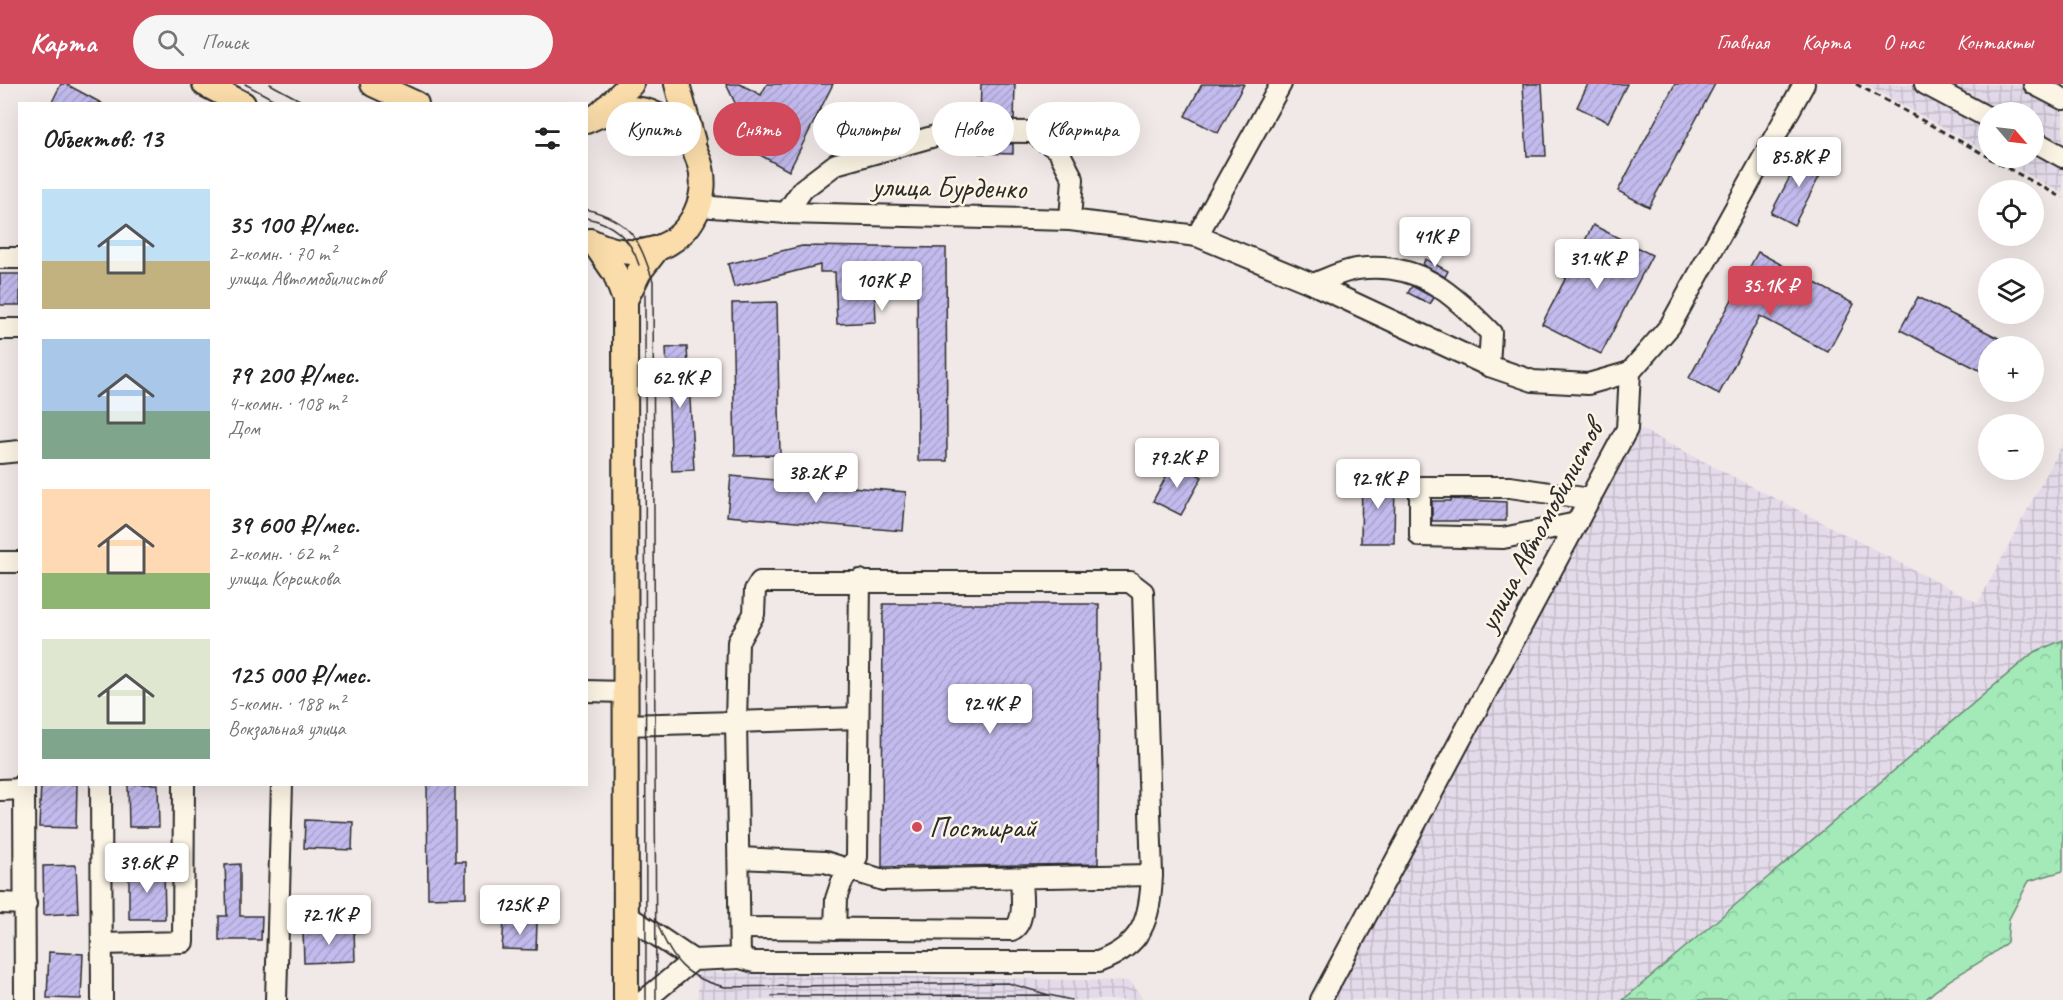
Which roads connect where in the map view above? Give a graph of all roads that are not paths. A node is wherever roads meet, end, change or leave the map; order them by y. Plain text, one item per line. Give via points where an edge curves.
1 (205, 84) edge
2 (373, 84) edge
3 (631, 84) edge
4 (677, 84) edge
5 (1281, 84) edge
6 (1804, 84) edge
7 (1925, 84) edge
8 (2034, 84) edge
9 (2063, 99) edge
10 (239, 102) edge
11 (412, 102) edge
12 (1978, 112) edge
13 (594, 117) edge
14 (2044, 147) edge
15 (2063, 157) edge
16 (698, 159) junction
17 (700, 206) junction
18 (786, 213) junction
19 (1070, 220) junction
20 (1197, 236) junction
21 (591, 242) edge
22 (656, 250) junction
23 (0, 258) edge
24 (18, 258) edge
25 (1313, 284) junction
26 (625, 300) junction
27 (0, 329) edge
28 (18, 329) edge
29 (1489, 366) junction
30 (1630, 372) junction
31 (18, 451) edge
32 (0, 453) edge
33 (1590, 499) junction
34 (1577, 523) junction
35 (0, 562) edge
36 (18, 562) edge
37 (860, 580) junction
38 (588, 691) edge
39 (624, 692) junction
40 (858, 717) junction
41 (736, 722) junction
42 (624, 725) junction
43 (101, 786) edge
44 (184, 786) edge
45 (282, 786) edge
46 (24, 787) edge
47 (0, 790) edge
48 (739, 858) junction
49 (851, 870) junction
50 (1152, 875) junction
51 (1021, 878) junction
52 (0, 903) edge
53 (26, 904) junction
54 (625, 914) junction
55 (741, 928) junction
56 (835, 928) junction
57 (102, 944) junction
58 (740, 958) junction
59 (693, 960) junction
60 (25, 1000) edge
61 (102, 1000) edge
62 (276, 1000) edge
63 (626, 1000) edge
64 (645, 1000) edge
65 (1321, 1000) edge

1 - 10 main road
2 - 11 main road
3 - 13 main road
4 - 16 main road
5 - 20 street
6 - 30 street via 1670,326
7 - 12 street
8 - 9 street
13 - 16 main road via 624,109 648,112 670,122 687,138
14 - 15 street
16 - 17 main road via 702,182
17 - 18 street, улица Бурденко
17 - 22 main road via 689,227
18 - 19 street, улица Бурденко
18 - 19 street via 803,189 836,164 953,131 1032,132 1058,150 1073,179
19 - 20 street, улица Бурденко
20 - 25 street, улица Бурденко
21 - 22 main road via 633,252
21 - 26 main road via 615,273
22 - 26 main road
23 - 24 street
25 - 29 street, улица Бурденко
25 - 29 street via 1355,269 1402,268 1452,293 1491,333
26 - 39 main road
27 - 28 street
29 - 30 street, улица Бурденко via 1533,381 1588,384
30 - 33 street, улица Автомобилистов via 1628,429
31 - 32 street
33 - 34 street, улица Автомобилистов
33 - 34 street via 1510,487 1420,487 1420,536 1503,538
34 - 65 street, улица Автомобилистов
35 - 36 street
37 - 40 street
37 - 41 street via 760,582 756,586 754,614 738,642
37 - 50 street via 1138,585 1143,592
38 - 39 street
39 - 42 main road
40 - 41 street
40 - 49 street via 857,857
41 - 42 street
41 - 48 street
42 - 54 main road
43 - 57 street
44 - 57 street via 183,942
45 - 62 street
46 - 47 street
46 - 53 street
48 - 49 street via 825,862
48 - 55 street
49 - 51 street via 883,880
49 - 56 street via 836,899
50 - 51 street
50 - 58 street via 1150,905 1143,928 1117,955 1098,962 754,963
51 - 56 street via 1021,920 1012,930
52 - 53 street
53 - 60 street
54 - 59 street
54 - 63 main road
55 - 56 street
55 - 58 street
57 - 61 street
58 - 59 street
59 - 64 street

